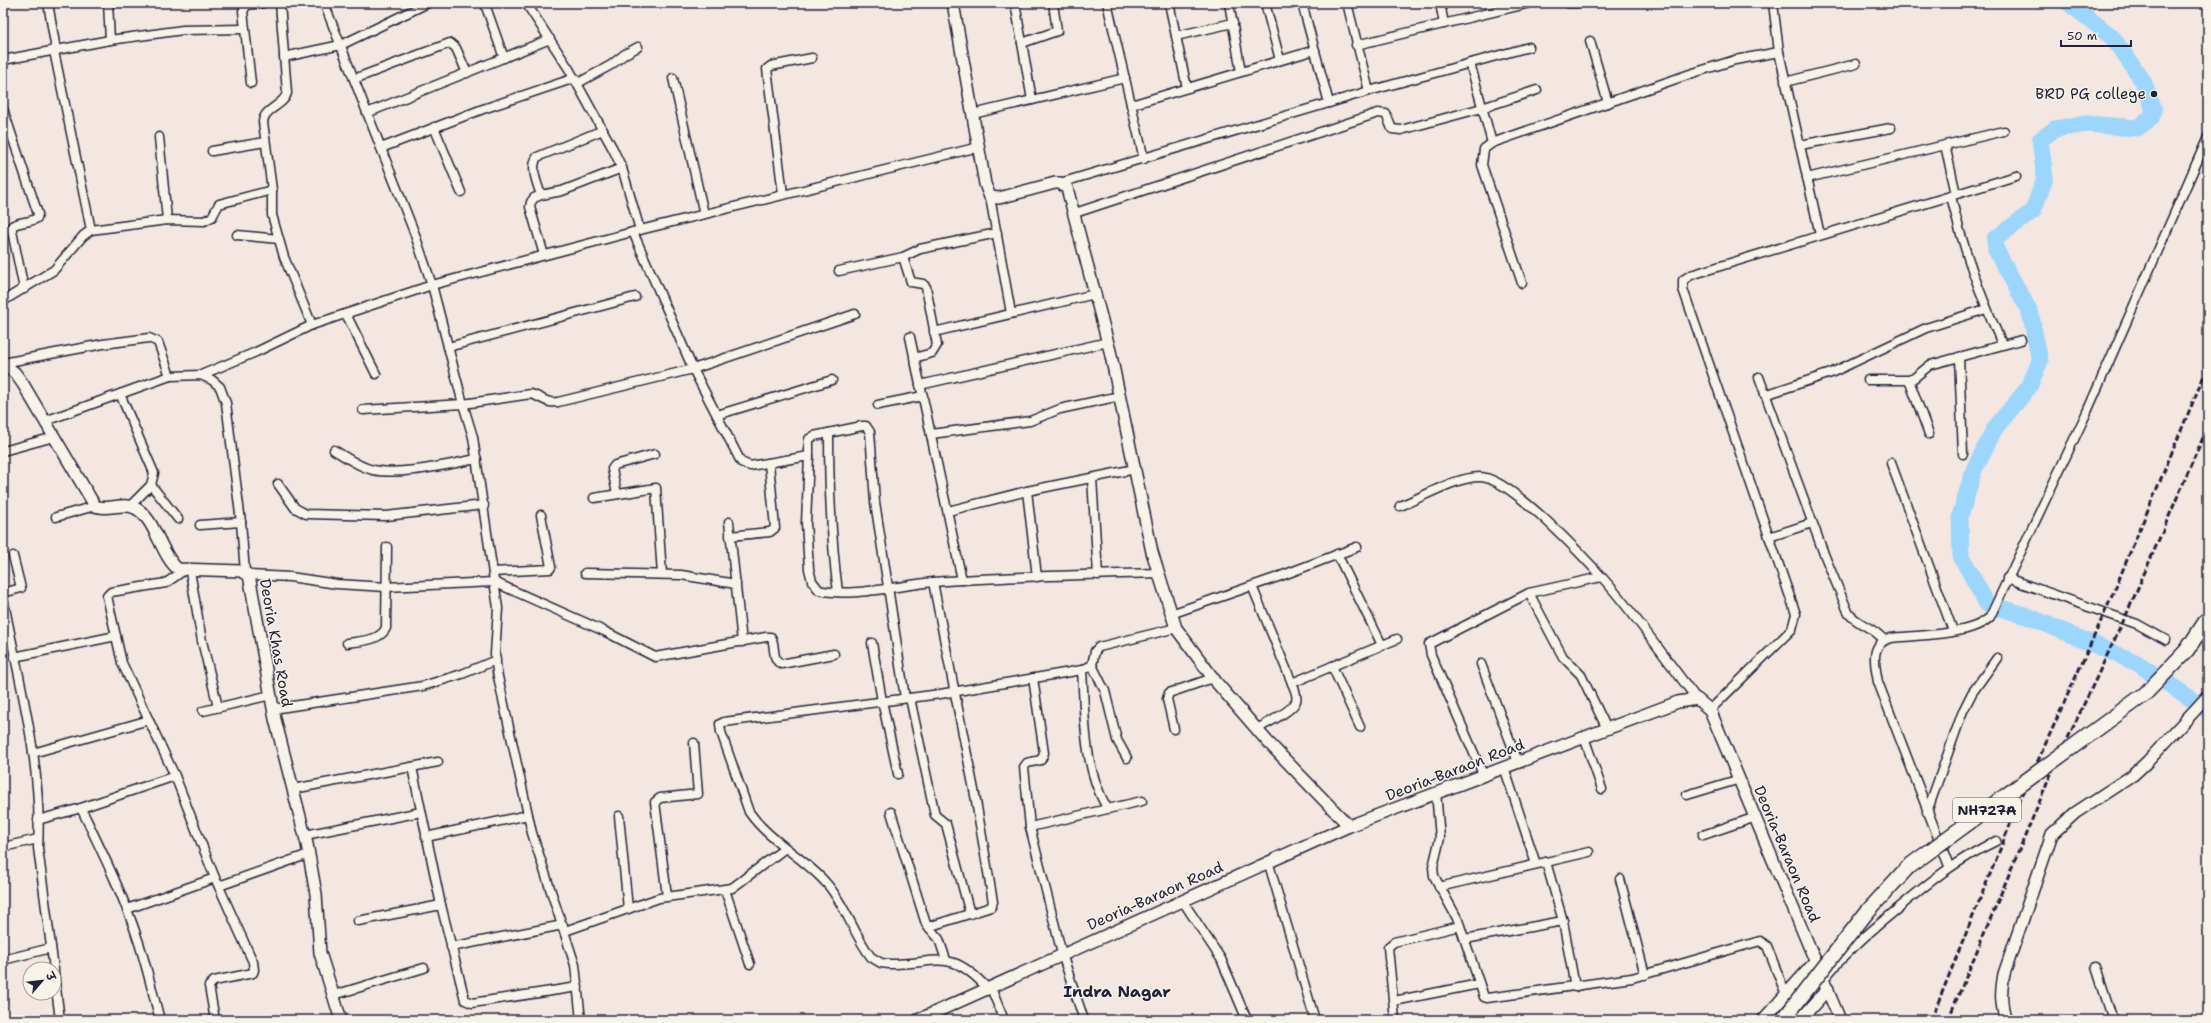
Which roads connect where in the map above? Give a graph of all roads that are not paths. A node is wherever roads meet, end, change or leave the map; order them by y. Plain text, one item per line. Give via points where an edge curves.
1 (48, 3) edge
2 (108, 3) edge
3 (263, 3) edge
4 (280, 3) edge
5 (324, 3) edge
6 (428, 3) edge
7 (526, 3) edge
8 (953, 3) edge
9 (1015, 3) edge
10 (1053, 3) edge
11 (1107, 3) edge
12 (1171, 3) edge
13 (1229, 3) edge
14 (1265, 3) edge
15 (1302, 3) edge
16 (1347, 3) edge
17 (1440, 3) edge
18 (1494, 3) edge
19 (1530, 3) edge
20 (1568, 3) edge
21 (1577, 3) edge
22 (1773, 3) edge
23 (417, 6) edge
24 (486, 7) dead end
25 (1496, 12) junction
26 (1232, 23) junction
27 (1444, 24) junction
28 (244, 29) junction
29 (1176, 36) junction
30 (550, 39) junction
31 (110, 40) junction
32 (1590, 41) dead end
33 (1022, 43) junction
34 (341, 45) junction
35 (1356, 45) junction
36 (638, 47) dead end
37 (1529, 47) dead end
38 (55, 50) junction
39 (1315, 50) junction
40 (1779, 52) junction
41 (284, 57) junction
42 (504, 58) junction
43 (812, 58) dead end
44 (3, 60) edge
45 (1280, 60) junction
46 (1470, 63) junction
47 (1856, 64) dead end
48 (1241, 72) junction
49 (467, 73) junction
50 (673, 78) dead end
51 (1125, 78) junction
52 (354, 79) junction
53 (576, 81) junction
54 (1786, 82) junction
55 (251, 83) dead end
56 (1187, 88) junction
57 (1537, 90) dead end
58 (1370, 91) junction
59 (1032, 100) junction
60 (1329, 103) junction
61 (1608, 103) junction
62 (1131, 105) junction
63 (1482, 108) junction
64 (3, 109) edge
65 (367, 113) junction
66 (973, 114) junction
67 (434, 127) junction
68 (1891, 128) dead end
69 (603, 130) junction
70 (2004, 131) dead end
71 (160, 138) dead end
72 (2208, 138) edge
73 (265, 142) junction
74 (1492, 143) junction
75 (1800, 145) junction
76 (1945, 145) junction
77 (979, 147) junction
78 (381, 148) junction
79 (212, 151) dead end
80 (1144, 159) junction
81 (622, 168) junction
82 (2016, 176) dead end
83 (1807, 178) junction
84 (1060, 183) junction
85 (272, 190) junction
86 (461, 192) dead end
87 (783, 194) junction
88 (541, 195) junction
89 (1953, 195) junction
90 (990, 197) junction
91 (1075, 213) junction
92 (704, 214) junction
93 (167, 220) junction
94 (91, 230) junction
95 (636, 231) junction
96 (997, 233) junction
97 (237, 235) dead end
98 (1820, 235) junction
99 (279, 239) junction
100 (544, 255) junction
101 (903, 257) junction
102 (839, 271) dead end
103 (1522, 283) dead end
104 (432, 285) junction
105 (24, 289) junction
106 (1095, 294) junction
107 (636, 297) dead end
108 (3, 301) edge
109 (1986, 309) junction
110 (1011, 313) junction
111 (346, 314) junction
112 (855, 314) dead end
113 (312, 325) junction
114 (934, 332) junction
115 (910, 337) dead end
116 (2021, 340) dead end
117 (1108, 342) junction
118 (2002, 344) junction
119 (448, 347) junction
120 (1959, 356) junction
121 (914, 358) junction
122 (3, 363) edge
123 (693, 369) junction
124 (376, 374) dead end
125 (200, 375) junction
126 (170, 376) junction
127 (1759, 377) dead end
128 (832, 380) dead end
129 (1868, 380) dead end
130 (1909, 380) junction
131 (920, 385) junction
132 (120, 394) junction
133 (1765, 395) junction
134 (923, 396) junction
135 (1120, 396) junction
136 (463, 404) junction
137 (878, 405) dead end
138 (362, 410) dead end
139 (717, 416) junction
140 (45, 420) junction
141 (829, 433) junction
142 (931, 434) junction
143 (1929, 434) dead end
144 (54, 437) junction
145 (334, 450) dead end
146 (3, 451) edge
147 (655, 454) dead end
148 (1963, 454) dead end
149 (809, 456) junction
150 (478, 459) junction
151 (769, 463) junction
152 (1890, 463) dead end
153 (1135, 469) junction
154 (1092, 478) junction
155 (278, 484) dead end
156 (151, 485) junction
157 (1027, 491) junction
158 (617, 494) junction
159 (594, 498) dead end
160 (484, 505) junction
161 (95, 506) junction
162 (130, 506) junction
163 (1400, 506) dead end
164 (948, 511) junction
165 (541, 515) dead end
166 (56, 517) dead end
167 (178, 519) dead end
168 (241, 522) junction
169 (728, 522) dead end
170 (1812, 523) junction
171 (200, 525) dead end
172 (730, 536) junction
173 (1769, 537) junction
174 (387, 547) dead end
175 (1357, 547) dead end
176 (1337, 554) junction
177 (14, 556) dead end
178 (186, 571) junction
179 (493, 572) junction
180 (247, 573) junction
181 (1158, 573) junction
182 (585, 574) dead end
183 (662, 574) junction
184 (1098, 575) junction
185 (1037, 577) junction
186 (1601, 577) junction
187 (962, 580) junction
188 (2006, 581) junction
189 (494, 582) junction
190 (933, 582) junction
191 (736, 584) junction
192 (1252, 586) junction
193 (386, 587) junction
194 (887, 587) junction
195 (838, 592) junction
196 (3, 593) edge
197 (1529, 593) junction
198 (3, 597) edge
199 (1171, 614) junction
200 (2208, 618) edge
201 (1176, 628) junction
202 (1953, 631) junction
203 (116, 636) junction
204 (1397, 639) dead end
205 (1884, 640) junction
206 (2166, 640) dead end
207 (742, 642) junction
208 (347, 643) dead end
209 (872, 643) dead end
210 (1382, 645) junction
211 (834, 654) dead end
212 (14, 657) junction
213 (1998, 658) dead end
214 (496, 660) junction
215 (1481, 664) dead end
216 (1092, 665) junction
217 (1332, 666) junction
218 (1082, 670) junction
219 (1033, 678) junction
220 (1213, 678) junction
221 (1292, 683) junction
222 (954, 692) junction
223 (271, 695) junction
224 (2208, 696) edge
225 (908, 698) junction
226 (1697, 699) junction
227 (882, 702) junction
228 (218, 707) junction
229 (273, 709) junction
230 (1710, 710) junction
231 (203, 711) dead end
232 (149, 720) junction
233 (1360, 727) dead end
234 (1174, 729) dead end
235 (1257, 729) junction
236 (1607, 729) junction
237 (1584, 738) junction
238 (694, 743) dead end
239 (33, 753) junction
240 (1126, 758) dead end
241 (438, 762) dead end
242 (1518, 762) junction
243 (412, 767) junction
244 (1504, 767) junction
245 (898, 774) dead end
246 (1483, 774) junction
247 (175, 776) junction
248 (1740, 779) junction
249 (293, 789) junction
250 (1602, 789) dead end
251 (1436, 792) junction
252 (1687, 794) dead end
253 (1142, 801) dead end
254 (81, 808) junction
255 (1107, 808) junction
256 (421, 812) junction
257 (892, 812) dead end
258 (1927, 812) junction
259 (528, 814) junction
260 (619, 816) dead end
261 (1756, 817) junction
262 (38, 820) junction
263 (1349, 826) junction
264 (1030, 827) junction
265 (305, 835) junction
266 (1703, 835) dead end
267 (426, 837) junction
268 (38, 839) junction
269 (1996, 841) dead end
270 (3, 847) edge
271 (784, 849) junction
272 (1589, 852) dead end
273 (309, 854) junction
274 (1268, 861) junction
275 (1546, 862) junction
276 (1536, 864) junction
277 (1949, 866) junction
278 (215, 878) junction
279 (1620, 879) dead end
280 (219, 886) junction
281 (1439, 887) junction
282 (725, 890) junction
283 (667, 896) junction
284 (1182, 900) junction
285 (441, 905) junction
286 (126, 909) junction
287 (628, 909) junction
288 (970, 914) junction
289 (358, 921) dead end
290 (1563, 921) junction
291 (1460, 926) junction
292 (928, 927) junction
293 (564, 928) junction
294 (1465, 939) junction
295 (451, 947) junction
296 (51, 948) junction
297 (1062, 954) junction
298 (3, 960) edge
299 (946, 960) junction
300 (53, 961) edge
301 (1816, 961) junction
302 (750, 964) dead end
303 (2096, 967) dead end
304 (424, 968) dead end
305 (1645, 975) junction
306 (1479, 984) junction
307 (1826, 984) junction
308 (1575, 986) junction
309 (578, 987) junction
310 (989, 989) junction
311 (334, 995) junction
312 (1786, 995) junction
313 (58, 1001) edge
314 (1394, 1001) junction
315 (60, 1020) edge
316 (160, 1020) edge
317 (215, 1020) edge
318 (341, 1020) edge
319 (581, 1020) edge
320 (918, 1020) edge
321 (1004, 1020) edge
322 (1084, 1020) edge
323 (1247, 1020) edge
324 (1315, 1020) edge
325 (1395, 1020) edge
326 (1763, 1020) edge
327 (1783, 1020) edge
328 (1800, 1020) edge
329 (1840, 1020) edge
330 (2006, 1020) edge
331 (2113, 1020) edge

1 - 38 street
2 - 31 street
3 - 28 street via 247,5 244,8
4 - 41 street
5 - 34 street
6 - 23 street
7 - 30 street
8 - 66 street
9 - 33 street
10 - 33 street via 1057,31
11 - 51 street
12 - 29 street
13 - 26 street
14 - 45 street
15 - 39 street
16 - 35 street
17 - 27 street
18 - 25 street
19 - 25 street
20 - 21 street
22 - 40 street
23 - 34 street
24 - 42 street
25 - 27 street
26 - 29 street
26 - 48 street
27 - 35 street
28 - 31 street via 183,30
28 - 55 street
29 - 56 street
30 - 42 street
30 - 53 street
31 - 38 street
32 - 61 street
33 - 59 street
34 - 41 street
34 - 52 street
35 - 58 street
36 - 53 street via 611,65
37 - 46 street
38 - 44 street
38 - 94 street
39 - 45 street
39 - 60 street
40 - 54 street
40 - 61 street via 1735,60
41 - 73 street via 287,92 283,101 263,117
42 - 49 street
43 - 87 street via 767,69
45 - 48 street
46 - 58 street
46 - 63 street
47 - 54 street
48 - 56 street
49 - 52 street via 456,48 450,44
49 - 65 street
50 - 92 street
51 - 59 street
51 - 62 street
52 - 65 street
53 - 67 street
53 - 69 street
54 - 75 street
56 - 62 street
57 - 63 street
58 - 60 street
59 - 66 street
60 - 80 street
61 - 74 street
62 - 80 street
63 - 74 street
63 - 91 street via 1395,131 1386,114 1378,113
64 - 105 street via 38,214 33,220 12,226
65 - 78 street
66 - 77 street
67 - 78 street
67 - 86 street
68 - 75 street
69 - 81 street
69 - 88 street via 537,158 534,169
70 - 76 street
71 - 93 street
72 - 188 street via 2086,414
73 - 79 street
73 - 85 street
74 - 103 street via 1484,149 1482,165
75 - 83 street
76 - 83 street
76 - 89 street
77 - 87 street
77 - 90 street via 985,184
78 - 104 street
80 - 84 street
81 - 88 street via 562,191
81 - 95 street
82 - 89 street
83 - 98 street
84 - 90 street via 1000,198
84 - 91 street via 1067,188
85 - 93 street via 218,204 209,220
85 - 99 street via 272,216
87 - 92 street
88 - 100 street via 534,198 530,207
89 - 98 street
89 - 109 street via 1966,258
90 - 96 street
91 - 106 street
92 - 95 street
93 - 94 street
94 - 105 street via 54,270
95 - 100 street
95 - 123 street
96 - 101 street via 920,248
96 - 110 street
97 - 99 street
98 - 173 street via 1682,280
99 - 113 street
100 - 104 street
101 - 102 street
101 - 114 street via 911,282 926,287
104 - 111 street
104 - 119 street
105 - 108 street
106 - 110 street
106 - 117 street
107 - 119 street
109 - 118 street
109 - 133 street via 1926,328 1831,373
110 - 114 street
111 - 113 street
111 - 124 street
112 - 123 street
113 - 125 street
114 - 121 street via 936,350
115 - 121 street
116 - 118 street
117 - 131 street
117 - 135 street
118 - 120 street
119 - 136 street
120 - 130 street via 1930,365
120 - 148 street
121 - 131 street
122 - 126 street via 149,338 158,342
122 - 140 street via 15,373
123 - 136 street via 552,403 531,394
123 - 139 street
125 - 126 street
125 - 168 street via 220,387 226,403
126 - 132 street
127 - 133 street
128 - 139 street
129 - 130 street
130 - 143 street
131 - 134 street
132 - 140 street
132 - 156 street via 153,467 154,478
133 - 170 street
134 - 137 street
134 - 142 street
135 - 142 street via 1060,409 1030,421
135 - 153 street
136 - 138 street
136 - 150 street
139 - 151 street via 743,465
140 - 144 street
141 - 149 street via 811,437
141 - 194 street via 862,426 866,426 870,432
141 - 195 street via 831,539
142 - 164 street
144 - 146 street
144 - 161 street
145 - 150 street via 363,467 383,471 399,471
147 - 158 street via 619,463 612,469
149 - 151 street
149 - 195 street via 806,523 810,576 819,590
150 - 160 street
151 - 172 street via 775,528 770,532
152 - 202 street
153 - 154 street
153 - 181 street
154 - 157 street
154 - 184 street
155 - 160 street via 299,512 311,515 386,516
156 - 162 street
156 - 167 street
157 - 164 street
157 - 185 street
158 - 159 street
158 - 183 street via 654,488 657,490
160 - 179 street
161 - 162 street
161 - 166 street
162 - 178 street via 142,513 174,566
163 - 186 street via 1468,479 1490,479 1517,494
164 - 187 street
165 - 179 street via 550,569
168 - 171 street
168 - 180 street
169 - 172 street
170 - 173 street
170 - 205 street via 1850,614 1874,629
172 - 191 street
173 - 230 street via 1796,614 1796,621 1792,629
174 - 193 street
175 - 176 street
176 - 192 street
176 - 210 street
177 - 196 street via 21,588
178 - 180 street, Deoria Khas Road
178 - 203 street via 166,583 108,593
178 - 228 street
179 - 189 street
180 - 193 street
180 - 223 street, Deoria Khas Road
181 - 184 street
181 - 199 street
182 - 183 street
183 - 191 street
184 - 185 street
185 - 187 street
186 - 197 street
186 - 226 street
187 - 190 street
188 - 202 street via 1990,617 1982,624
188 - 206 street via 2137,624
189 - 193 street
189 - 207 street via 655,657
189 - 214 street via 498,608
190 - 194 street
190 - 222 street
191 - 207 street
192 - 199 street
192 - 221 street
193 - 208 street via 384,633 378,637
194 - 195 street
194 - 225 street
197 - 236 street via 1563,657 1581,675
197 - 246 street via 1429,644 1431,656
198 - 212 street
199 - 201 street
200 - 327 highway, NH727A, bridge via 2187,650 2145,694 1908,867 1867,912
201 - 216 street via 1099,647 1095,651
201 - 220 street
202 - 205 street
203 - 212 street
203 - 232 street via 122,663
204 - 210 street
205 - 258 street via 1875,653 1878,682
207 - 211 street via 771,637 776,658 781,664
209 - 227 street
210 - 217 street
212 - 239 street via 26,701
213 - 258 street via 1972,693 1963,711
214 - 229 street via 423,686
214 - 259 street
215 - 242 street
216 - 218 street
216 - 240 street via 1105,691 1117,740
217 - 221 street
217 - 233 street
218 - 219 street
218 - 255 street via 1089,763 1098,792
219 - 222 street
219 - 264 street via 1044,753 1041,760 1024,767
220 - 234 street via 1169,693 1167,699
220 - 235 street
221 - 235 street via 1296,697 1294,705
222 - 225 street
222 - 288 street via 993,902 991,907
223 - 228 street
223 - 229 street, Deoria Khas Road
224 - 330 street via 2178,731 2133,775 2075,812 2052,834 2004,974 2001,1006
225 - 227 street
225 - 288 street via 935,815 946,824
226 - 230 street, Deoria-Baraon Road
226 - 236 street, Deoria-Baraon Road via 1687,700
227 - 245 street
227 - 271 street via 720,724 749,812
228 - 231 street
229 - 249 street, Deoria Khas Road
230 - 248 street, Deoria-Baraon Road
232 - 239 street
232 - 247 street
235 - 263 street
236 - 237 street, Deoria-Baraon Road
237 - 242 street, Deoria-Baraon Road
237 - 250 street
238 - 283 street via 698,794 660,798 655,802
239 - 262 street
241 - 243 street
242 - 244 street, Deoria-Baraon Road
243 - 249 street
243 - 256 street
244 - 246 street, Deoria-Baraon Road
244 - 276 street
246 - 251 street, Deoria-Baraon Road
247 - 254 street
247 - 278 street
248 - 252 street
248 - 261 street, Deoria-Baraon Road
249 - 265 street, Deoria Khas Road
251 - 263 street, Deoria-Baraon Road
251 - 281 street via 1440,838 1433,867
253 - 255 street
254 - 262 street
254 - 286 street
255 - 264 street
256 - 265 street
256 - 267 street
257 - 292 street
258 - 277 street
259 - 267 street
259 - 293 street
260 - 287 street
261 - 266 street
261 - 301 street, Deoria-Baraon Road
262 - 268 street
263 - 274 street, Deoria-Baraon Road
264 - 297 street
265 - 273 street, Deoria Khas Road
267 - 285 street
268 - 270 street
268 - 296 street
269 - 277 street
271 - 282 street
271 - 299 street via 827,884 871,957 889,964
272 - 275 street
273 - 280 street
273 - 311 street, Deoria Khas Road via 316,894 320,953
274 - 284 street, Deoria-Baraon Road
274 - 324 street
275 - 276 street
275 - 290 street
276 - 281 street
277 - 307 street via 1856,943
278 - 280 street
278 - 286 street
279 - 305 street
280 - 317 street via 254,970 250,974 211,983 209,986
281 - 291 street
282 - 283 street
282 - 302 street
283 - 287 street
284 - 297 street, Deoria-Baraon Road
284 - 323 street via 1221,960
285 - 289 street
285 - 295 street
286 - 316 street via 139,942
287 - 293 street
288 - 292 street
290 - 294 street
290 - 308 street
291 - 294 street
291 - 314 street via 1392,944 1388,948
292 - 299 street via 939,938
293 - 295 street
293 - 309 street via 575,965
294 - 306 street
295 - 309 street via 464,997 468,1002
296 - 298 street
296 - 300 street
297 - 310 street, Deoria-Baraon Road
297 - 322 street
299 - 310 street via 963,966
301 - 307 street, Deoria-Baraon Road
301 - 312 street
303 - 331 street
304 - 311 street
305 - 308 street
305 - 312 street via 1760,941 1767,946
306 - 308 street via 1484,997 1487,998
306 - 314 street
307 - 328 street
307 - 329 street, Deoria-Baraon Road
309 - 319 street
310 - 320 street, Deoria-Baraon Road
310 - 321 street
311 - 318 street, Deoria Khas Road
312 - 326 street
313 - 315 street
314 - 325 street

